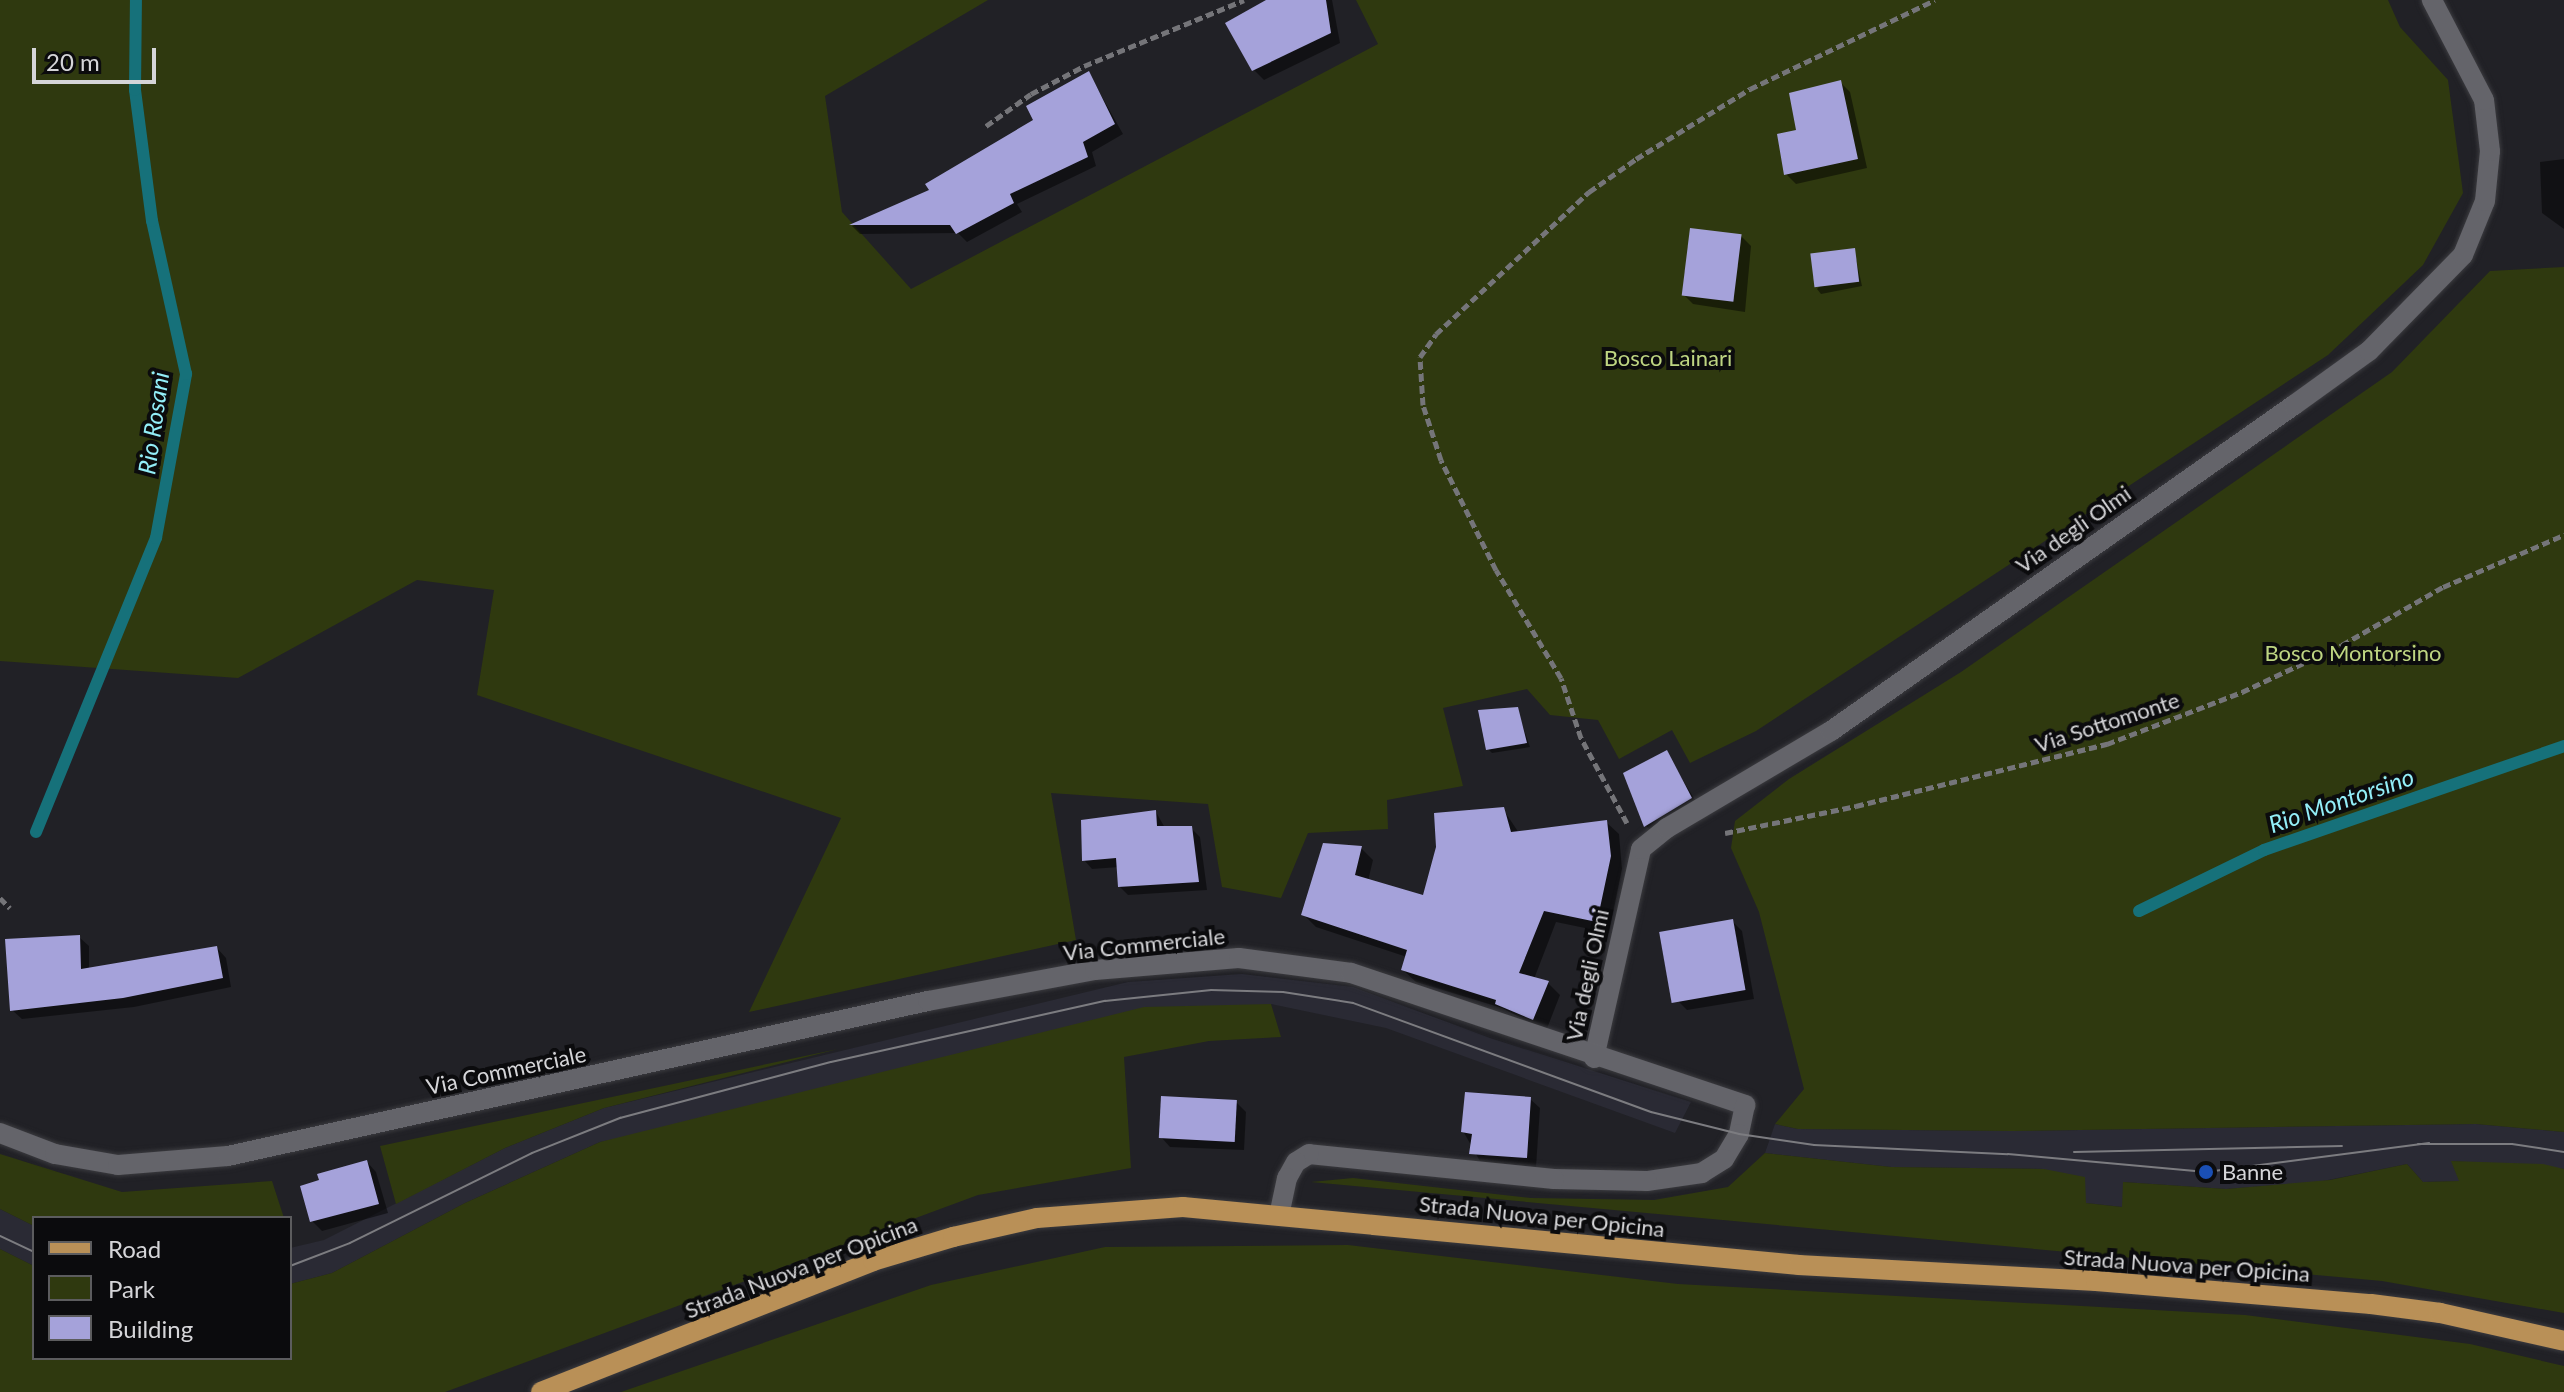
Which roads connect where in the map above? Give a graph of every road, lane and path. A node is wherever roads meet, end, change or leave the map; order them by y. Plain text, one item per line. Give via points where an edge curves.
1 (1244, 0) edge
2 (1935, 0) edge
3 (2432, 0) edge
4 (986, 126) dead end
5 (2564, 535) edge
6 (1715, 835) dead end
7 (1641, 849) junction
8 (0, 898) edge
9 (10, 908) dead end
10 (1594, 1058) junction
11 (0, 1133) edge
12 (1280, 1212) junction
13 (2564, 1341) edge
14 (541, 1392) edge

1 - 4 path via 1084,66
2 - 7 path via 1750,89 1636,159 1589,192 1436,334 1420,357 1423,405 1464,511 1561,678 1581,738
3 - 7 street, Via degli Olmi via 2484,100 2490,151 2485,201 2463,255 2439,282 2369,351 2294,405 1863,709
5 - 6 path, Via Sottomonte via 2443,587 2342,645 2242,692 2107,744
7 - 10 street, Via degli Olmi
8 - 9 path
10 - 11 street, Via Commerciale via 1351,973 1285,960 1190,960 1095,970 928,1001 228,1156 118,1165 55,1154
10 - 12 street, Via Commerciale via 1745,1105 1739,1134 1724,1159 1702,1173 1647,1181 1489,1175 1309,1154 1296,1162 1287,1178
12 - 13 main road, Strada Nuova per Opicina via 1784,1264 2096,1281 2371,1304 2440,1313
12 - 14 main road, Strada Nuova per Opicina via 1102,1210 953,1237 873,1261

